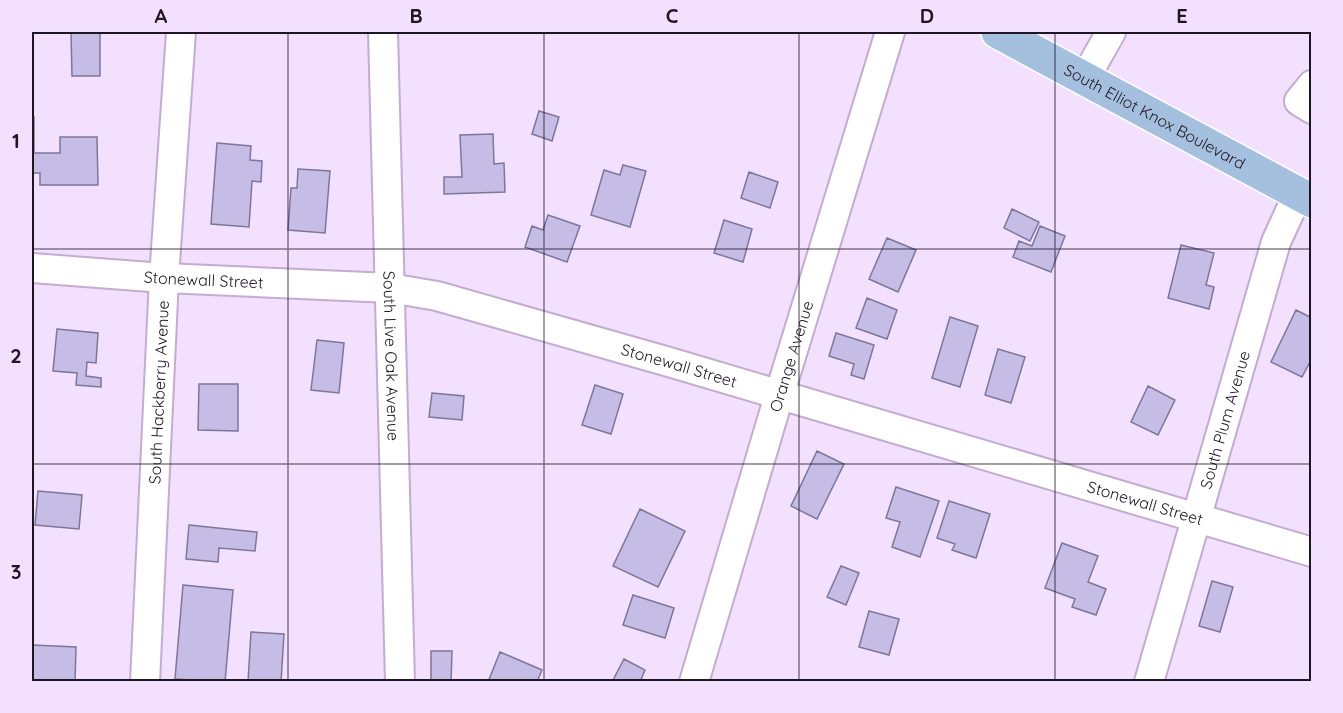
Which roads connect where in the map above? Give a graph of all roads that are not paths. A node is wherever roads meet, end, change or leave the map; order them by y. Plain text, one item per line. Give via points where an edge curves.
1 (181, 32) edge
2 (383, 32) edge
3 (890, 32) edge
4 (998, 32) edge
5 (1111, 32) edge
6 (1085, 78) junction
7 (1311, 85) edge
8 (1311, 109) edge
9 (1305, 197) edge
10 (32, 268) edge
11 (164, 278) junction
12 (390, 288) junction
13 (778, 396) junction
14 (1197, 519) junction
15 (1311, 552) edge
16 (145, 681) edge
17 (400, 681) edge
18 (694, 681) edge
19 (1149, 681) edge

1 - 11 street, South Hackberry Avenue
2 - 12 street, South Live Oak Avenue
3 - 13 street, Orange Avenue
4 - 6 main road, South Elliot Knox Boulevard
5 - 6 street
6 - 9 main road, South Elliot Knox Boulevard
7 - 8 street via 1299,101
9 - 14 street, South Plum Avenue via 1276,242
10 - 11 street, Stonewall Street
11 - 12 street, Stonewall Street
11 - 16 street, South Hackberry Avenue
12 - 13 street, Stonewall Street via 437,296
12 - 17 street, South Live Oak Avenue
13 - 14 street, Stonewall Street
13 - 18 street, Orange Avenue
14 - 15 street, Stonewall Street
14 - 19 street, South Plum Avenue

